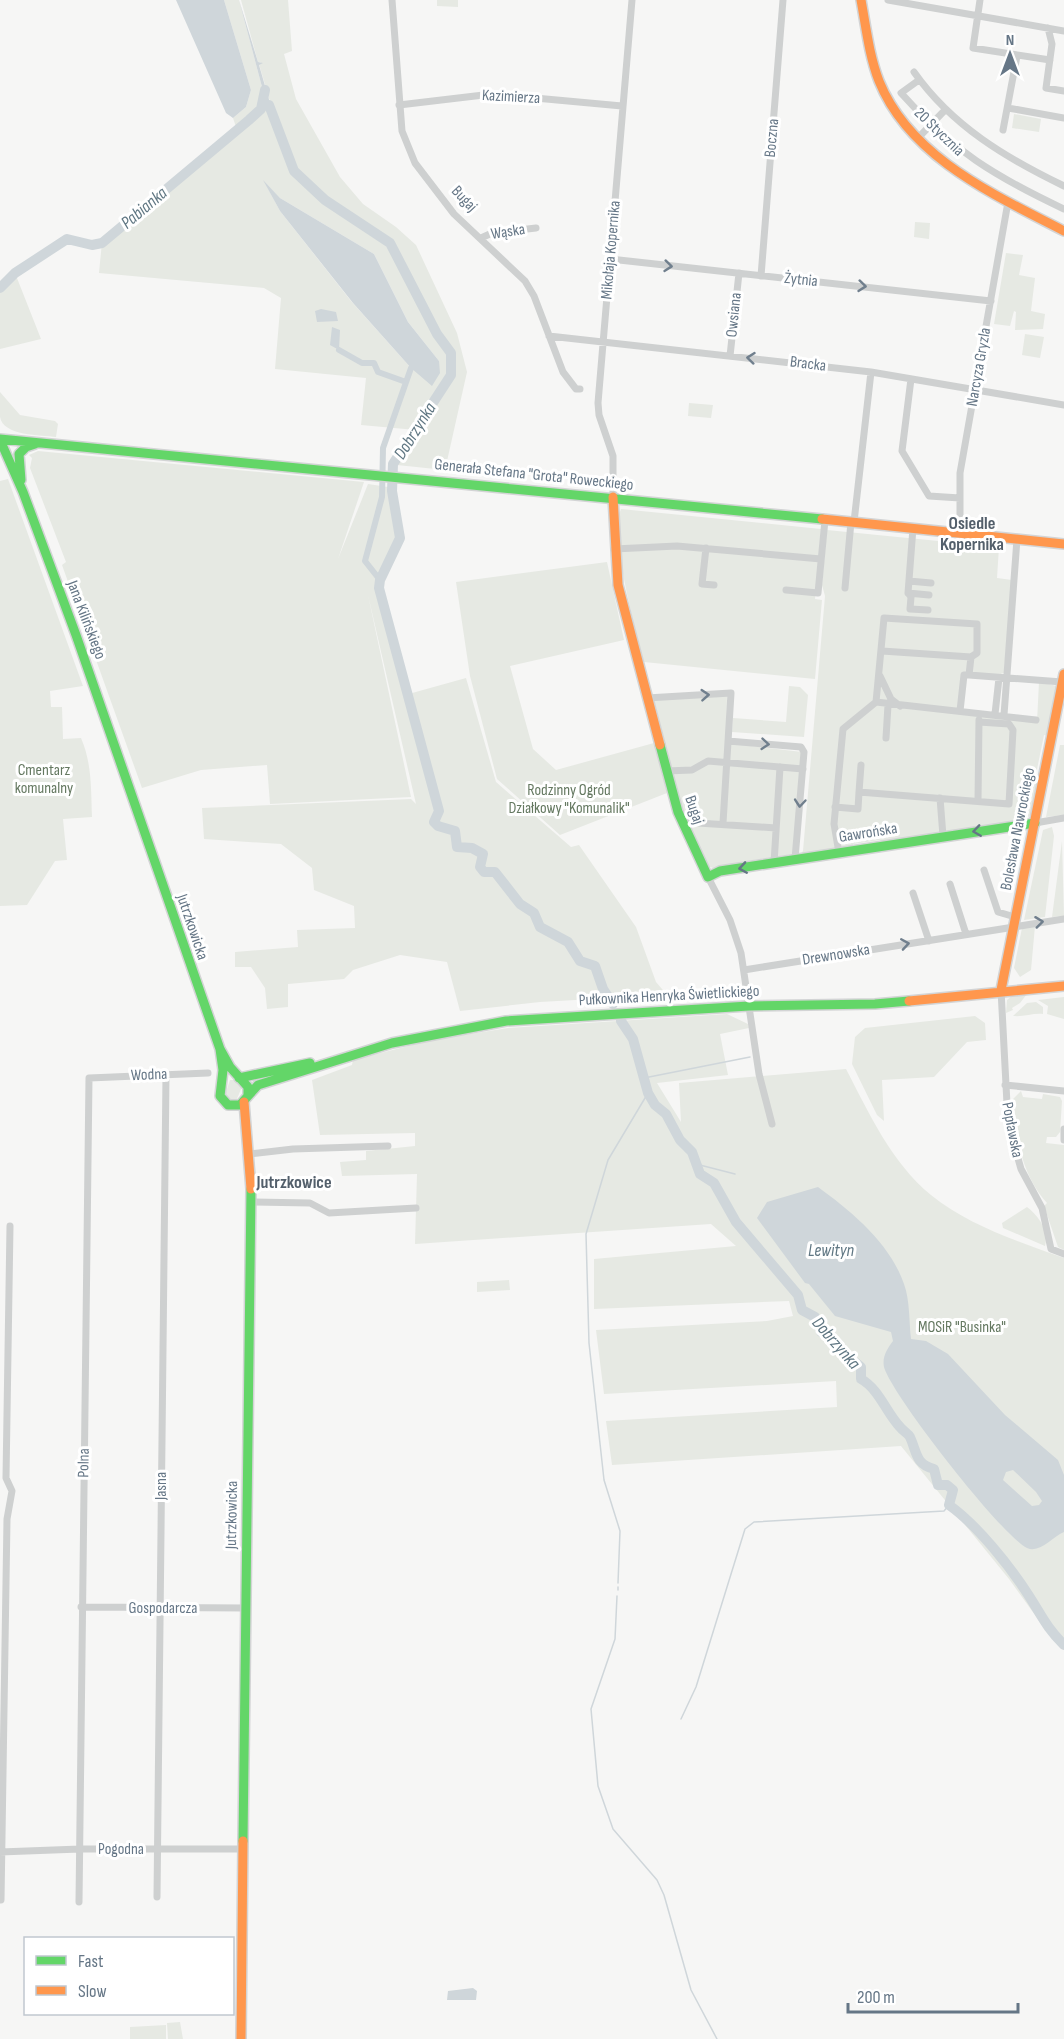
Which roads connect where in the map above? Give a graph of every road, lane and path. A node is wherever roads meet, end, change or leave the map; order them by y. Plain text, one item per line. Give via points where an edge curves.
1 (392, 0) edge
2 (632, 0) edge
3 (783, 0) edge
4 (861, 0) edge
5 (888, 0) edge
6 (980, 0) edge
7 (978, 16) junction
8 (1048, 28) junction
9 (1064, 31) edge
10 (1017, 56) junction
11 (1050, 60) junction
12 (914, 72) dead end
13 (919, 80) junction
14 (1064, 91) edge
15 (399, 105) junction
16 (622, 106) junction
17 (1008, 108) junction
18 (945, 110) junction
19 (1064, 118) edge
20 (930, 125) junction
21 (1003, 130) dead end
22 (919, 136) junction
23 (1064, 186) edge
24 (1008, 202) junction
25 (1064, 209) edge
26 (536, 228) dead end
27 (1064, 231) edge
28 (481, 238) junction
29 (610, 259) junction
30 (739, 273) junction
31 (761, 276) junction
32 (991, 301) junction
33 (549, 336) junction
34 (603, 341) junction
35 (730, 356) junction
36 (871, 372) junction
37 (911, 379) junction
38 (580, 389) dead end
39 (975, 389) junction
40 (1064, 405) edge
41 (0, 439) edge
42 (47, 443) junction
43 (23, 492) junction
44 (613, 497) junction
45 (960, 498) junction
46 (825, 520) junction
47 (852, 522) junction
48 (913, 528) junction
49 (960, 533) junction
50 (1017, 539) junction
51 (1064, 544) edge
52 (706, 548) junction
53 (614, 549) junction
54 (821, 559) junction
55 (909, 581) junction
56 (931, 583) dead end
57 (714, 585) dead end
58 (845, 588) dead end
59 (786, 590) dead end
60 (908, 593) junction
61 (929, 595) dead end
62 (928, 610) dead end
63 (882, 651) junction
64 (971, 657) junction
65 (880, 666) junction
66 (969, 675) junction
67 (1008, 676) junction
68 (999, 678) junction
69 (1063, 678) edge
70 (647, 698) junction
71 (876, 702) junction
72 (888, 705) junction
73 (903, 706) junction
74 (960, 711) junction
75 (979, 713) junction
76 (995, 714) junction
77 (1004, 715) junction
78 (1036, 720) dead end
79 (979, 722) junction
80 (886, 738) dead end
81 (728, 741) junction
82 (727, 762) junction
83 (861, 765) dead end
84 (780, 767) junction
85 (802, 769) junction
86 (666, 771) junction
87 (859, 792) junction
88 (940, 798) junction
89 (978, 801) junction
90 (835, 807) junction
91 (138, 814) joint
92 (1064, 818) edge
93 (682, 822) junction
94 (723, 823) junction
95 (1035, 823) junction
96 (776, 828) junction
97 (943, 836) junction
98 (839, 853) junction
99 (795, 860) junction
100 (774, 863) junction
101 (984, 870) dead end
102 (708, 877) junction
103 (950, 884) dead end
104 (913, 893) dead end
105 (1064, 919) edge
106 (1015, 922) junction
107 (966, 934) junction
108 (929, 941) junction
109 (744, 970) junction
110 (1064, 986) edge
111 (1001, 990) junction
112 (749, 1006) junction
113 (220, 1049) junction
114 (342, 1057) junction
115 (208, 1073) dead end
116 (166, 1075) junction
117 (89, 1078) joint
118 (239, 1078) junction
119 (222, 1082) junction
120 (1005, 1085) junction
121 (1064, 1091) edge
122 (246, 1099) junction
123 (232, 1106) junction
124 (772, 1124) dead end
125 (1064, 1129) edge
126 (245, 1132) junction
127 (1064, 1140) edge
128 (388, 1146) dead end
129 (249, 1154) junction
130 (251, 1202) junction
131 (416, 1208) dead end
132 (10, 1226) dead end
133 (1064, 1254) edge
134 (81, 1607) junction
135 (160, 1607) junction
136 (246, 1608) junction
137 (80, 1848) junction
138 (159, 1849) junction
139 (243, 1849) junction
140 (0, 1852) edge
141 (157, 1898) dead end
142 (1, 1900) edge
143 (79, 1902) dead end
144 (241, 2039) edge

1 - 15 street, Bugaj
2 - 16 street, Mikołaja Kopernika
3 - 31 street, Boczna
4 - 22 street, 20 Stycznia via 883,89
5 - 7 street
6 - 7 street
7 - 8 street
7 - 10 street via 973,48
8 - 9 street
8 - 11 street
10 - 11 street
10 - 17 street
11 - 14 street via 1046,88
12 - 13 street
13 - 18 street
13 - 20 street via 901,93
15 - 16 street, Kazimierza via 492,94
15 - 28 street, Bugaj via 402,131 416,163 454,214
16 - 29 street, Mikołaja Kopernika
17 - 19 street
17 - 21 street
18 - 20 street
18 - 23 street via 990,147
20 - 22 street
20 - 25 street via 984,168
22 - 24 street, 20 Stycznia via 960,172
24 - 27 street, 20 Stycznia
24 - 32 street, Narcyza Gryzla
26 - 28 street, Wąska
28 - 33 street, Bugaj via 530,288
29 -> 30 street, Żytnia
29 - 34 street, Mikołaja Kopernika
30 - 31 street, Żytnia
30 - 35 street, Owsiana
31 -> 32 street, Żytnia
32 - 39 street, Narcyza Gryzla
33 - 34 street, Bracka
33 - 38 street, Bugaj via 563,372
34 - 35 street, Bracka
34 - 44 street, Mikołaja Kopernika via 598,411 613,456
36 -> 35 street, Bracka
36 - 37 street, Bracka
36 - 47 street
37 - 39 street, Bracka
37 - 45 street via 902,451 929,496
39 - 40 street, Bracka
39 - 45 street, Narcyza Gryzla via 960,473
41 - 42 street, Generała Stefana "Grota" Roweckiego
41 - 43 street, Jana Kilińskiego
42 - 43 street via 28,445 19,454
42 - 44 street, Generała Stefana "Grota" Roweckiego
43 - 91 street, Jana Kilińskiego
44 - 46 street, Generała Stefana "Grota" Roweckiego
44 - 53 street, Bugaj
45 - 49 street, Narcyza Gryzla
46 - 47 street, Generała Stefana "Grota" Roweckiego
46 - 54 street
47 - 48 street, Generała Stefana "Grota" Roweckiego
47 - 58 street
48 - 49 street, Generała Stefana "Grota" Roweckiego
48 - 55 street
49 - 50 street, Generała Stefana "Grota" Roweckiego
50 - 51 street, Generała Stefana "Grota" Roweckiego
50 - 67 street
52 - 53 street
52 - 54 street
52 - 57 street via 702,584
53 - 70 street, Bugaj via 618,585
54 - 59 street via 818,593
55 - 56 street
55 - 60 street
60 - 61 street
60 - 62 street via 910,609
63 - 64 street
63 - 64 street via 884,618 977,624 977,653
63 - 65 street
64 - 66 street
65 - 71 street
65 - 73 street via 884,687 891,699
66 - 68 street
66 - 74 street via 964,675
67 - 68 street
67 - 69 street
67 - 77 street
68 - 76 street
69 - 95 street, Bolesława Nawrockiego
70 -> 81 street via 731,693
70 - 86 street, Bugaj
71 - 72 street
71 - 90 street via 843,729
72 - 73 street
72 - 80 street
73 - 74 street
74 - 75 street
75 - 76 street
75 - 79 street
76 - 77 street
77 - 78 street
79 - 89 street
79 - 89 street via 1009,724 1013,730 1009,804
81 - 82 street
81 -> 85 street via 801,747
82 - 84 street
82 - 86 street via 708,761 692,770
82 - 94 street
83 - 87 street
84 - 85 street
84 - 96 street
85 -> 99 street
86 - 93 street, Bugaj
87 - 88 street
87 - 90 street via 858,809
88 - 89 street
88 - 97 street
90 - 98 street via 834,834
91 - 113 street, Jutrzkowicka
92 - 95 street
93 - 94 street
93 - 102 street, Bugaj
94 - 96 street
95 -> 97 street, Gawrońska
95 - 106 street, Bolesława Nawrockiego
96 - 100 street
97 - 98 street, Gawrońska
98 - 99 street, Gawrońska
99 - 100 street, Gawrońska
100 -> 102 street, Gawrońska via 720,871
101 - 106 street via 998,912
102 - 109 street, Bugaj via 737,937
103 - 107 street
104 - 108 street
106 -> 105 street, Drewnowska
106 - 107 street, Drewnowska
106 - 111 street, Bolesława Nawrockiego
107 - 108 street, Drewnowska
109 -> 108 street, Drewnowska
109 - 112 street, Bugaj
110 - 111 street, Pułkownika Henryka Świetlickiego
111 - 112 street, Pułkownika Henryka Świetlickiego via 875,1004
111 - 120 street, Popławska
112 - 114 street, Pułkownika Henryka Świetlickiego via 507,1022 428,1035
112 - 124 street, Bugaj via 759,1074
113 - 118 street, Jutrzkowicka
113 - 119 street, Jutrzkowicka
114 - 118 street, Pułkownika Henryka Świetlickiego
114 - 122 street, Pułkownika Henryka Świetlickiego via 258,1085
115 - 116 street, Wodna
116 - 117 street, Wodna
116 - 135 street, Jasna
117 - 134 street, Polna
118 - 119 street via 230,1077
118 - 122 street via 246,1083
119 - 123 street via 220,1096
120 - 121 street
120 - 133 street, Popławska via 1014,1151 1042,1208 1051,1249
122 - 123 street
122 - 126 street, Jutrzkowicka
123 - 126 street, Jutrzkowicka
125 - 127 street
126 - 129 street, Jutrzkowicka
128 - 129 street
129 - 130 street, Jutrzkowicka
130 - 131 street via 310,1203 329,1213
130 - 136 street, Jutrzkowicka
132 - 140 street via 6,1478 12,1491 7,1519
134 - 135 street, Gospodarcza
134 - 137 street, Polna
135 - 136 street, Gospodarcza
135 - 138 street, Jasna
136 - 139 street, Jutrzkowicka
137 - 138 street, Pogodna
137 - 140 street, Pogodna
137 - 143 street, Polna
138 - 139 street, Pogodna
138 - 141 street, Jasna
139 - 144 street, Jutrzkowicka
140 - 142 street

